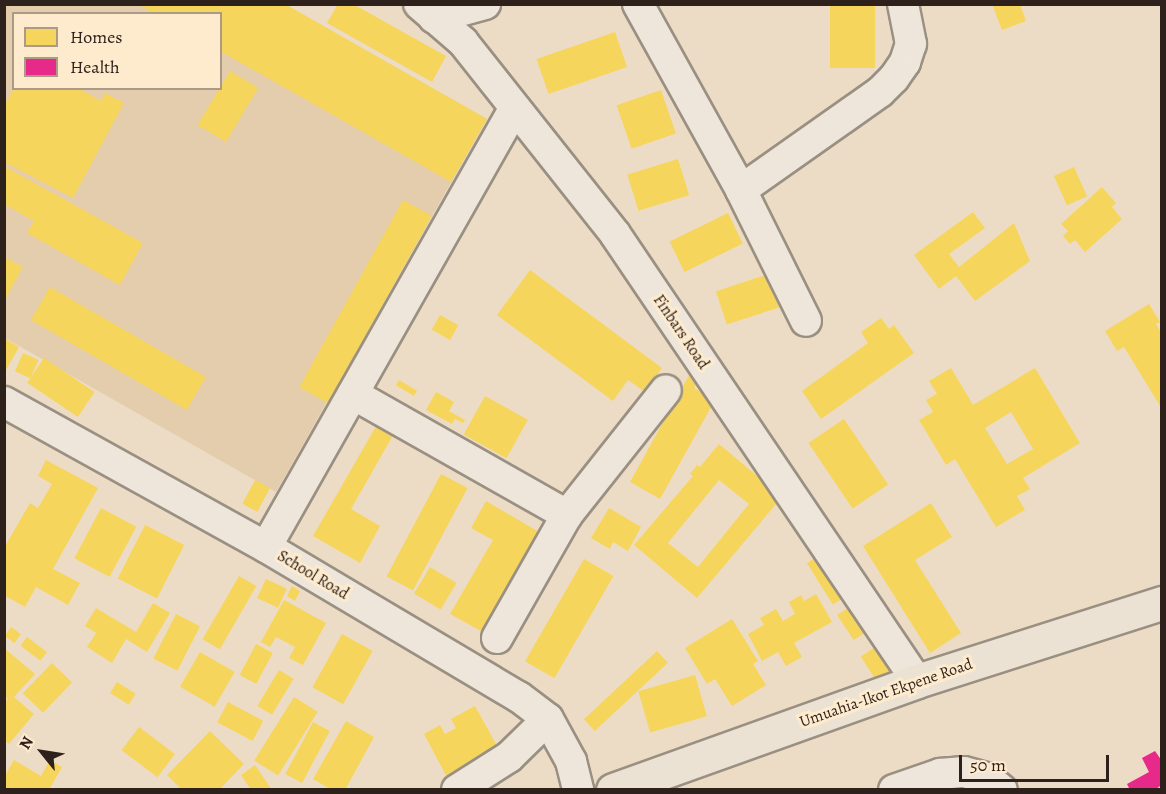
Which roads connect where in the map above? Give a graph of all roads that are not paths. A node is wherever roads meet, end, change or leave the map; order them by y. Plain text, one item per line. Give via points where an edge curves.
1 (485, 4) edge
2 (638, 4) edge
3 (903, 4) edge
4 (427, 11) edge
5 (514, 109) junction
6 (741, 190) junction
7 (806, 321) dead end
8 (666, 390) dead end
9 (353, 394) junction
10 (4, 402) edge
11 (567, 515) junction
12 (266, 547) junction
13 (1161, 603) edge
14 (497, 638) dead end
15 (916, 681) junction
16 (548, 719) junction
17 (457, 789) edge
18 (578, 789) edge
19 (613, 789) edge
20 (894, 789) edge
21 (1002, 789) edge

1 - 4 street
2 - 6 street
3 - 6 street via 911,44 894,78 880,92
4 - 5 street, Finbars Road via 463,42
5 - 9 street
5 - 15 street, Finbars Road via 615,234
6 - 7 street
8 - 11 street
9 - 11 street
9 - 12 street
10 - 12 street, School Road
11 - 14 street
12 - 16 street, School Road via 519,697
13 - 15 main road, Umuahia-Ikot Ekpene Road
15 - 19 main road, Umuahia-Ikot Ekpene Road
16 - 17 street via 509,757
16 - 18 street, School Road via 571,761
20 - 21 street via 940,774 964,772 987,778

